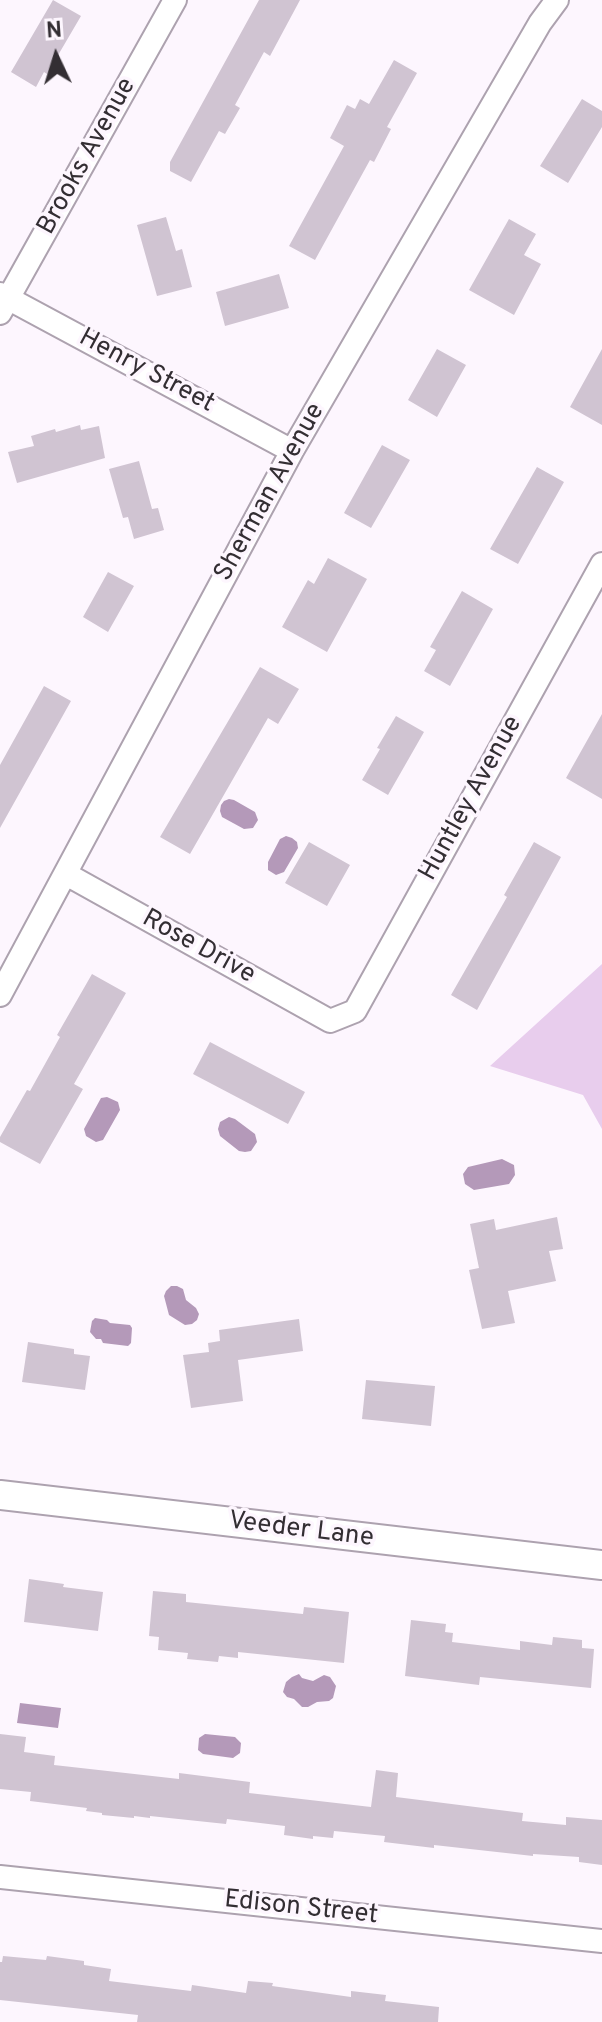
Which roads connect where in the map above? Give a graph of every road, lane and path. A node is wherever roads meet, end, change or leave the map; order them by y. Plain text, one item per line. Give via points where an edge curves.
1 (175, 0) edge
2 (557, 0) edge
3 (3, 302) edge
4 (292, 451) junction
5 (602, 564) edge
6 (66, 874) junction
7 (0, 995) edge
8 (330, 1021) joint
9 (0, 1495) edge
10 (602, 1565) edge
11 (0, 1877) edge
12 (602, 1941) edge

1 - 3 street, Brooks Avenue
2 - 4 street, Sherman Avenue
3 - 4 street, Henry Street
4 - 6 street, Sherman Avenue
5 - 8 street, Huntley Avenue via 355,1011
6 - 7 street, Sherman Avenue
6 - 8 street, Rose Drive
9 - 10 street, Veeder Lane
11 - 12 street, Edison Street

